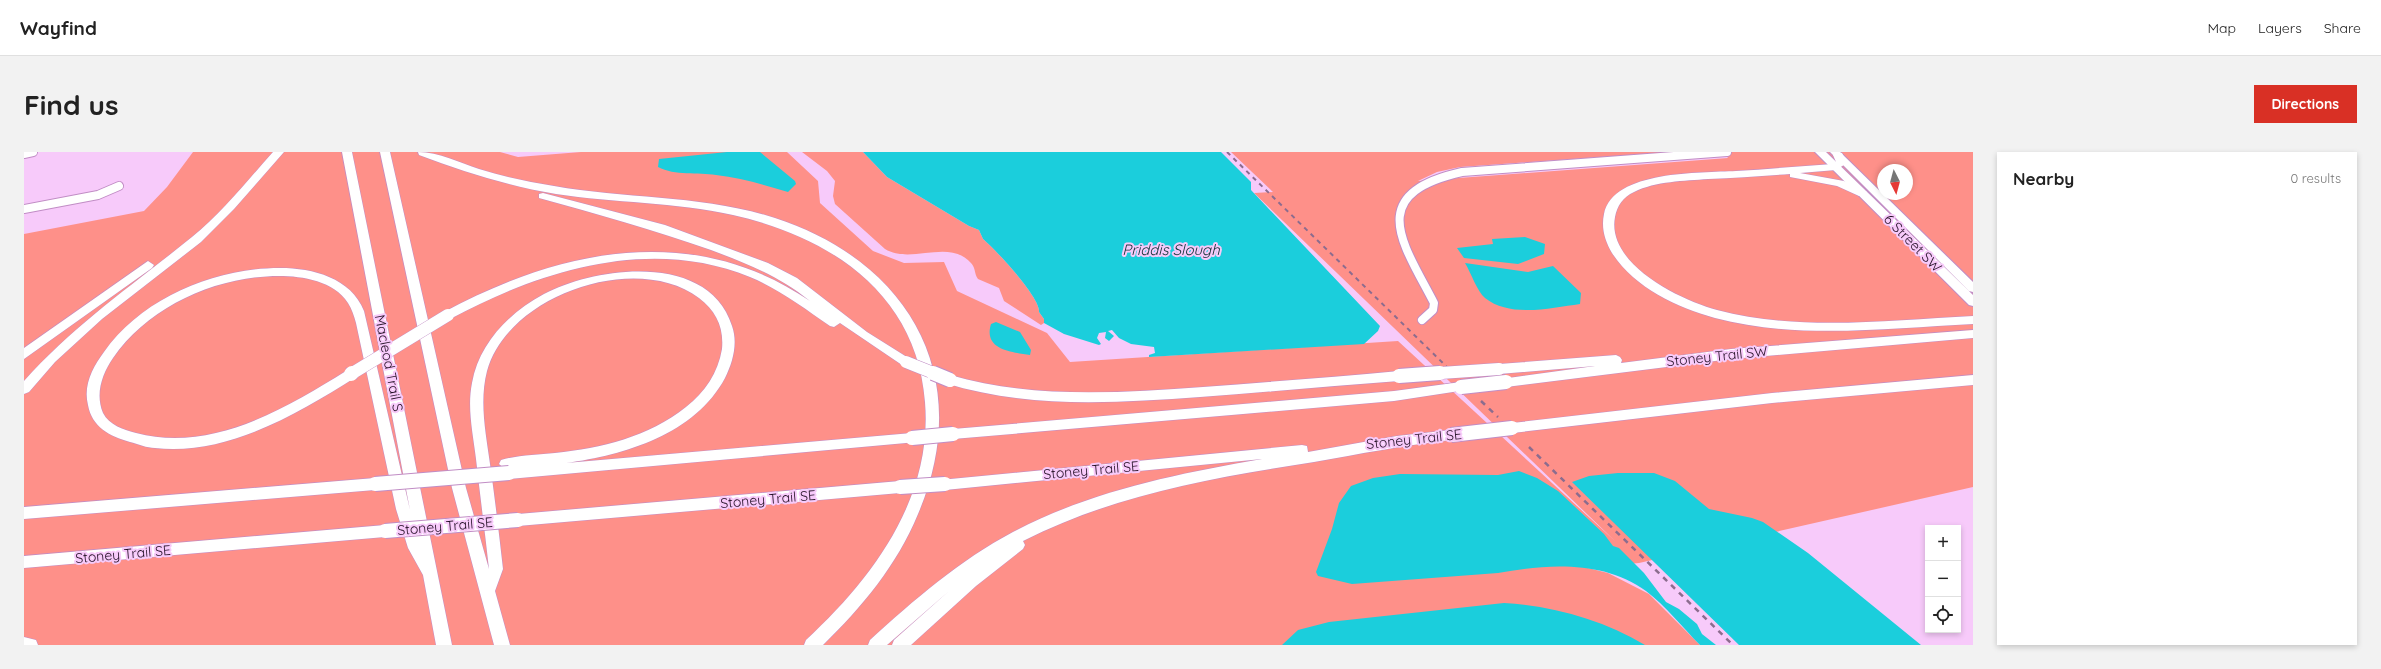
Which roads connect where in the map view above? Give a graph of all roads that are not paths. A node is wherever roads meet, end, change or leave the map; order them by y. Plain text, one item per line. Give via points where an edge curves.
1 (33, 152) edge
2 (279, 152) edge
3 (347, 152) edge
4 (385, 152) edge
5 (1727, 152) edge
6 (1820, 152) edge
7 (422, 153) edge
8 (24, 154) edge
9 (1836, 154) edge
10 (1836, 167) junction
11 (1750, 173) junction
12 (119, 186) dead end
13 (245, 191) junction
14 (1863, 194) junction
15 (24, 209) edge
16 (1972, 296) edge
17 (1422, 320) dead end
18 (1973, 320) edge
19 (1973, 334) edge
20 (24, 354) edge
21 (1731, 354) junction
22 (902, 359) junction
23 (1973, 380) edge
24 (24, 389) edge
25 (1404, 441) junction
26 (508, 469) junction
27 (24, 513) edge
28 (1066, 514) junction
29 (24, 562) edge
30 (430, 574) junction
31 (488, 589) junction
32 (24, 644) edge
33 (30, 645) edge
34 (444, 645) edge
35 (502, 645) edge
36 (812, 645) edge
37 (876, 645) edge
38 (900, 645) edge

1 - 8 street
2 - 13 highway
3 - 30 highway, Macleod Trail S
4 - 31 highway via 459,488
5 - 17 street via 1462,172 1431,180 1412,194 1398,224 1402,240 1434,303 1433,310
6 - 10 main road, 6 Street SW
7 - 22 highway via 448,168 476,179 642,222 757,262 793,281 863,335
7 - 36 highway via 478,174 537,186 586,195 699,205 764,219 804,233 835,249 865,270 890,295 915,334 930,376 933,419 927,470 908,521 881,568 849,608
9 - 10 highway via 1842,163
9 - 16 main road, 6 Street SW
10 - 11 highway
10 - 14 main road, 6 Street SW
11 - 14 highway via 1830,180
11 - 18 highway via 1646,183 1629,190 1612,204 1608,226 1611,242 1625,262 1657,288 1702,310 1728,317 1794,326
12 - 15 street via 98,195
13 - 20 highway via 197,231
13 - 24 highway via 197,240 127,292 83,329
14 - 16 main road, 6 Street SW
19 - 21 highway, Stoney Trail SW
21 - 22 highway, bridge via 1108,398 1018,395 983,389 950,380
21 - 26 highway, Stoney Trail SW, bridge via 1409,394 912,438
22 - 30 highway, bridge via 858,339 788,291 766,280 740,269 681,257 614,257 556,269 504,286 448,315 351,374 306,401 252,426 212,438 171,444 135,440 108,428 96,412 92,390 95,378 107,356 128,332 156,311 197,289 234,276 288,271 311,275 332,283 352,299 362,323 403,509 415,548
23 - 25 highway, Stoney Trail SE, bridge via 1772,398
25 - 28 highway via 1173,480
25 - 29 highway, Stoney Trail SE, bridge via 945,484
26 - 27 highway, bridge via 402,482
26 - 31 highway via 610,449 642,439 679,420 697,406 721,374 728,357 729,341 723,316 713,303 700,293 676,280 657,276 617,276 574,285 551,294 516,318 497,338 485,358 478,382 476,404 496,569
28 - 37 highway via 1019,536 968,568 929,598
28 - 38 highway via 1018,545 971,581
30 - 34 highway, Macleod Trail S
31 - 35 highway
32 - 33 highway

